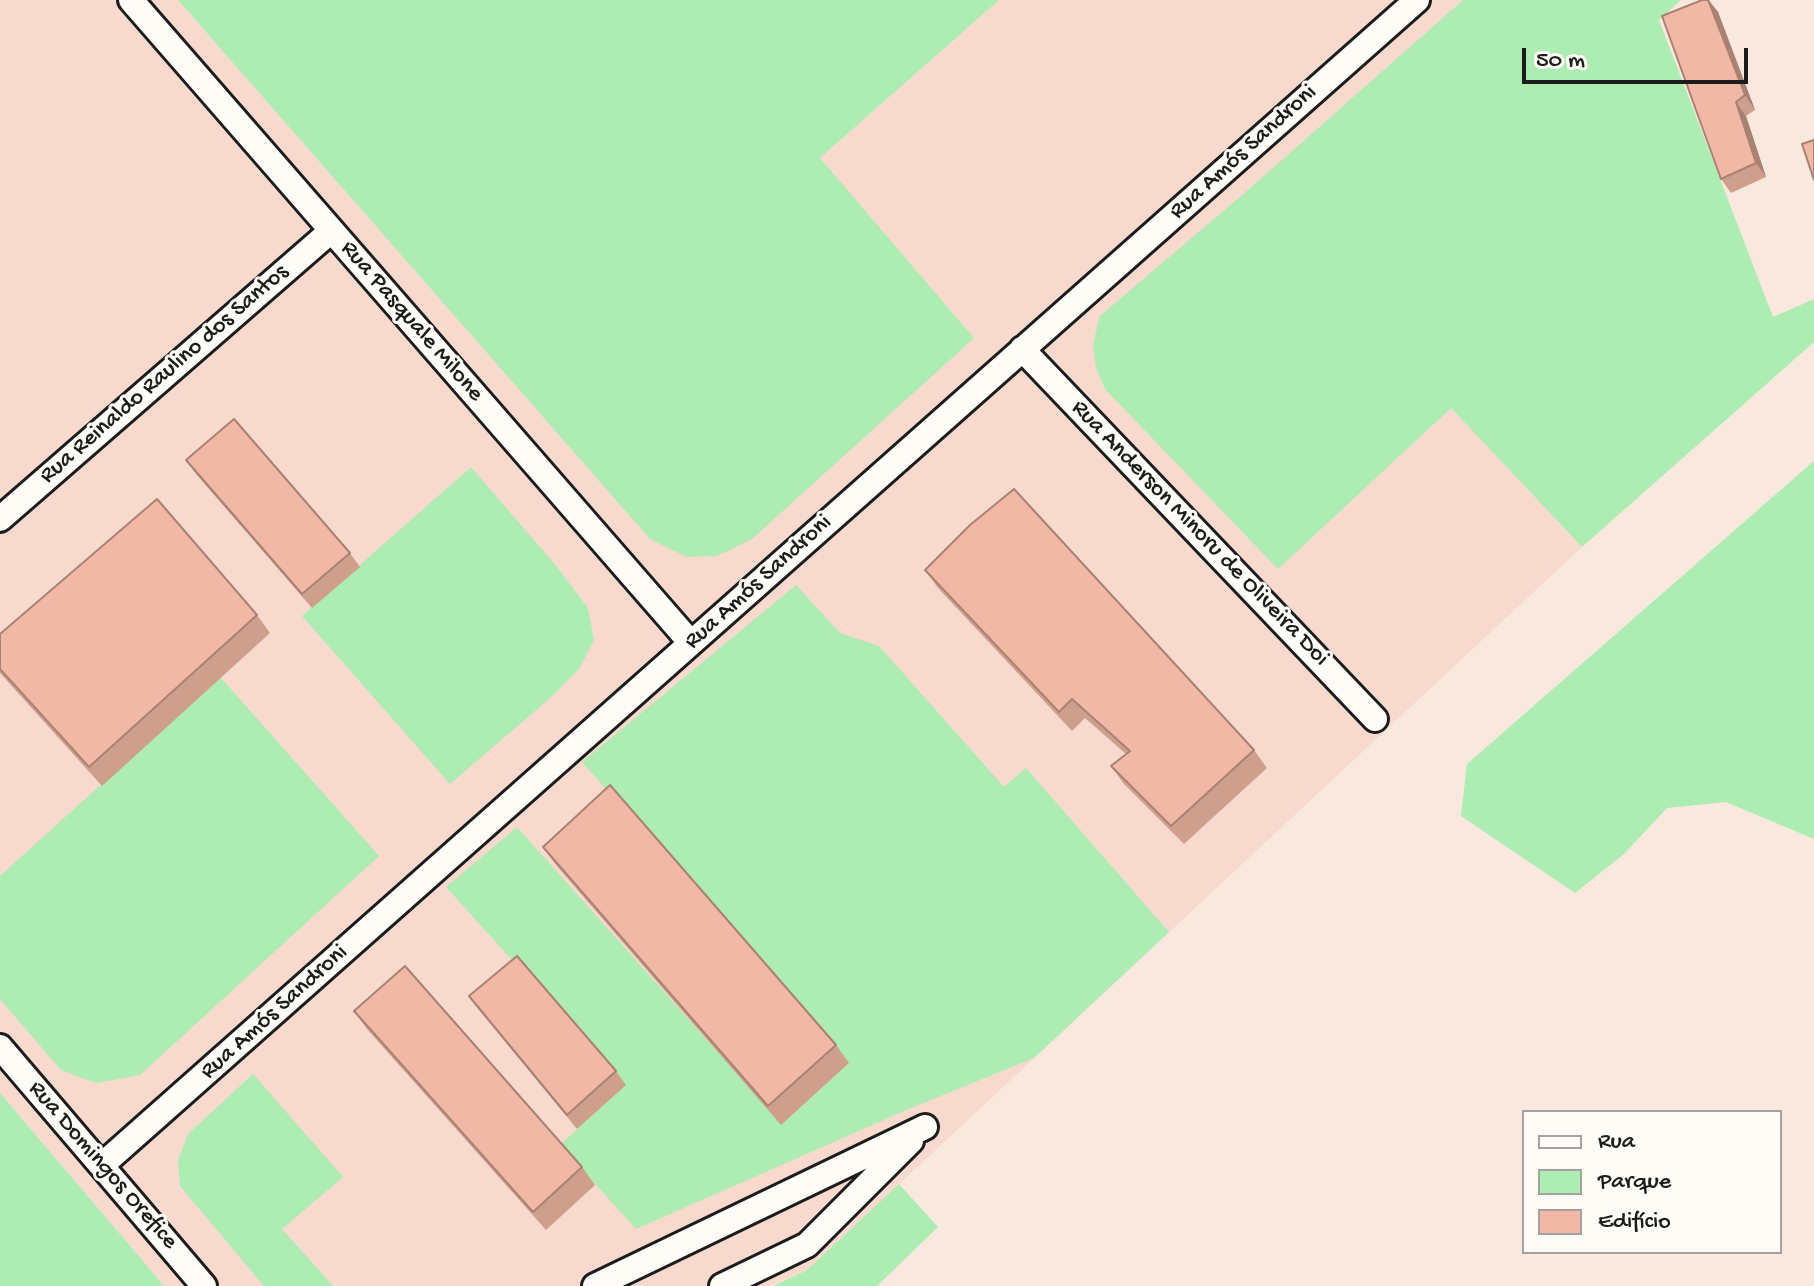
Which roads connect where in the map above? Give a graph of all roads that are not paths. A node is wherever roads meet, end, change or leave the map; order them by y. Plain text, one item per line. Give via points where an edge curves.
1 (131, 0) edge
2 (1417, 0) edge
3 (331, 231) junction
4 (1022, 349) junction
5 (0, 519) edge
6 (691, 643) junction
7 (1375, 719) dead end
8 (0, 1047) edge
9 (102, 1165) junction
10 (204, 1286) edge
11 (595, 1286) edge
12 (722, 1286) edge

1 - 3 street, Rua Pasquale Milone
2 - 4 street, Rua Amós Sandroni
3 - 5 street, Rua Reinaldo Raulino dos Santos
3 - 6 street, Rua Pasquale Milone
4 - 6 street, Rua Amós Sandroni
4 - 7 street, Rua Anderson Minoru de Oliveira Doi
6 - 9 street, Rua Amós Sandroni
8 - 9 street, Rua Domingos Orefice
9 - 10 street, Rua Domingos Orefice
11 - 12 street via 925,1127 807,1245

